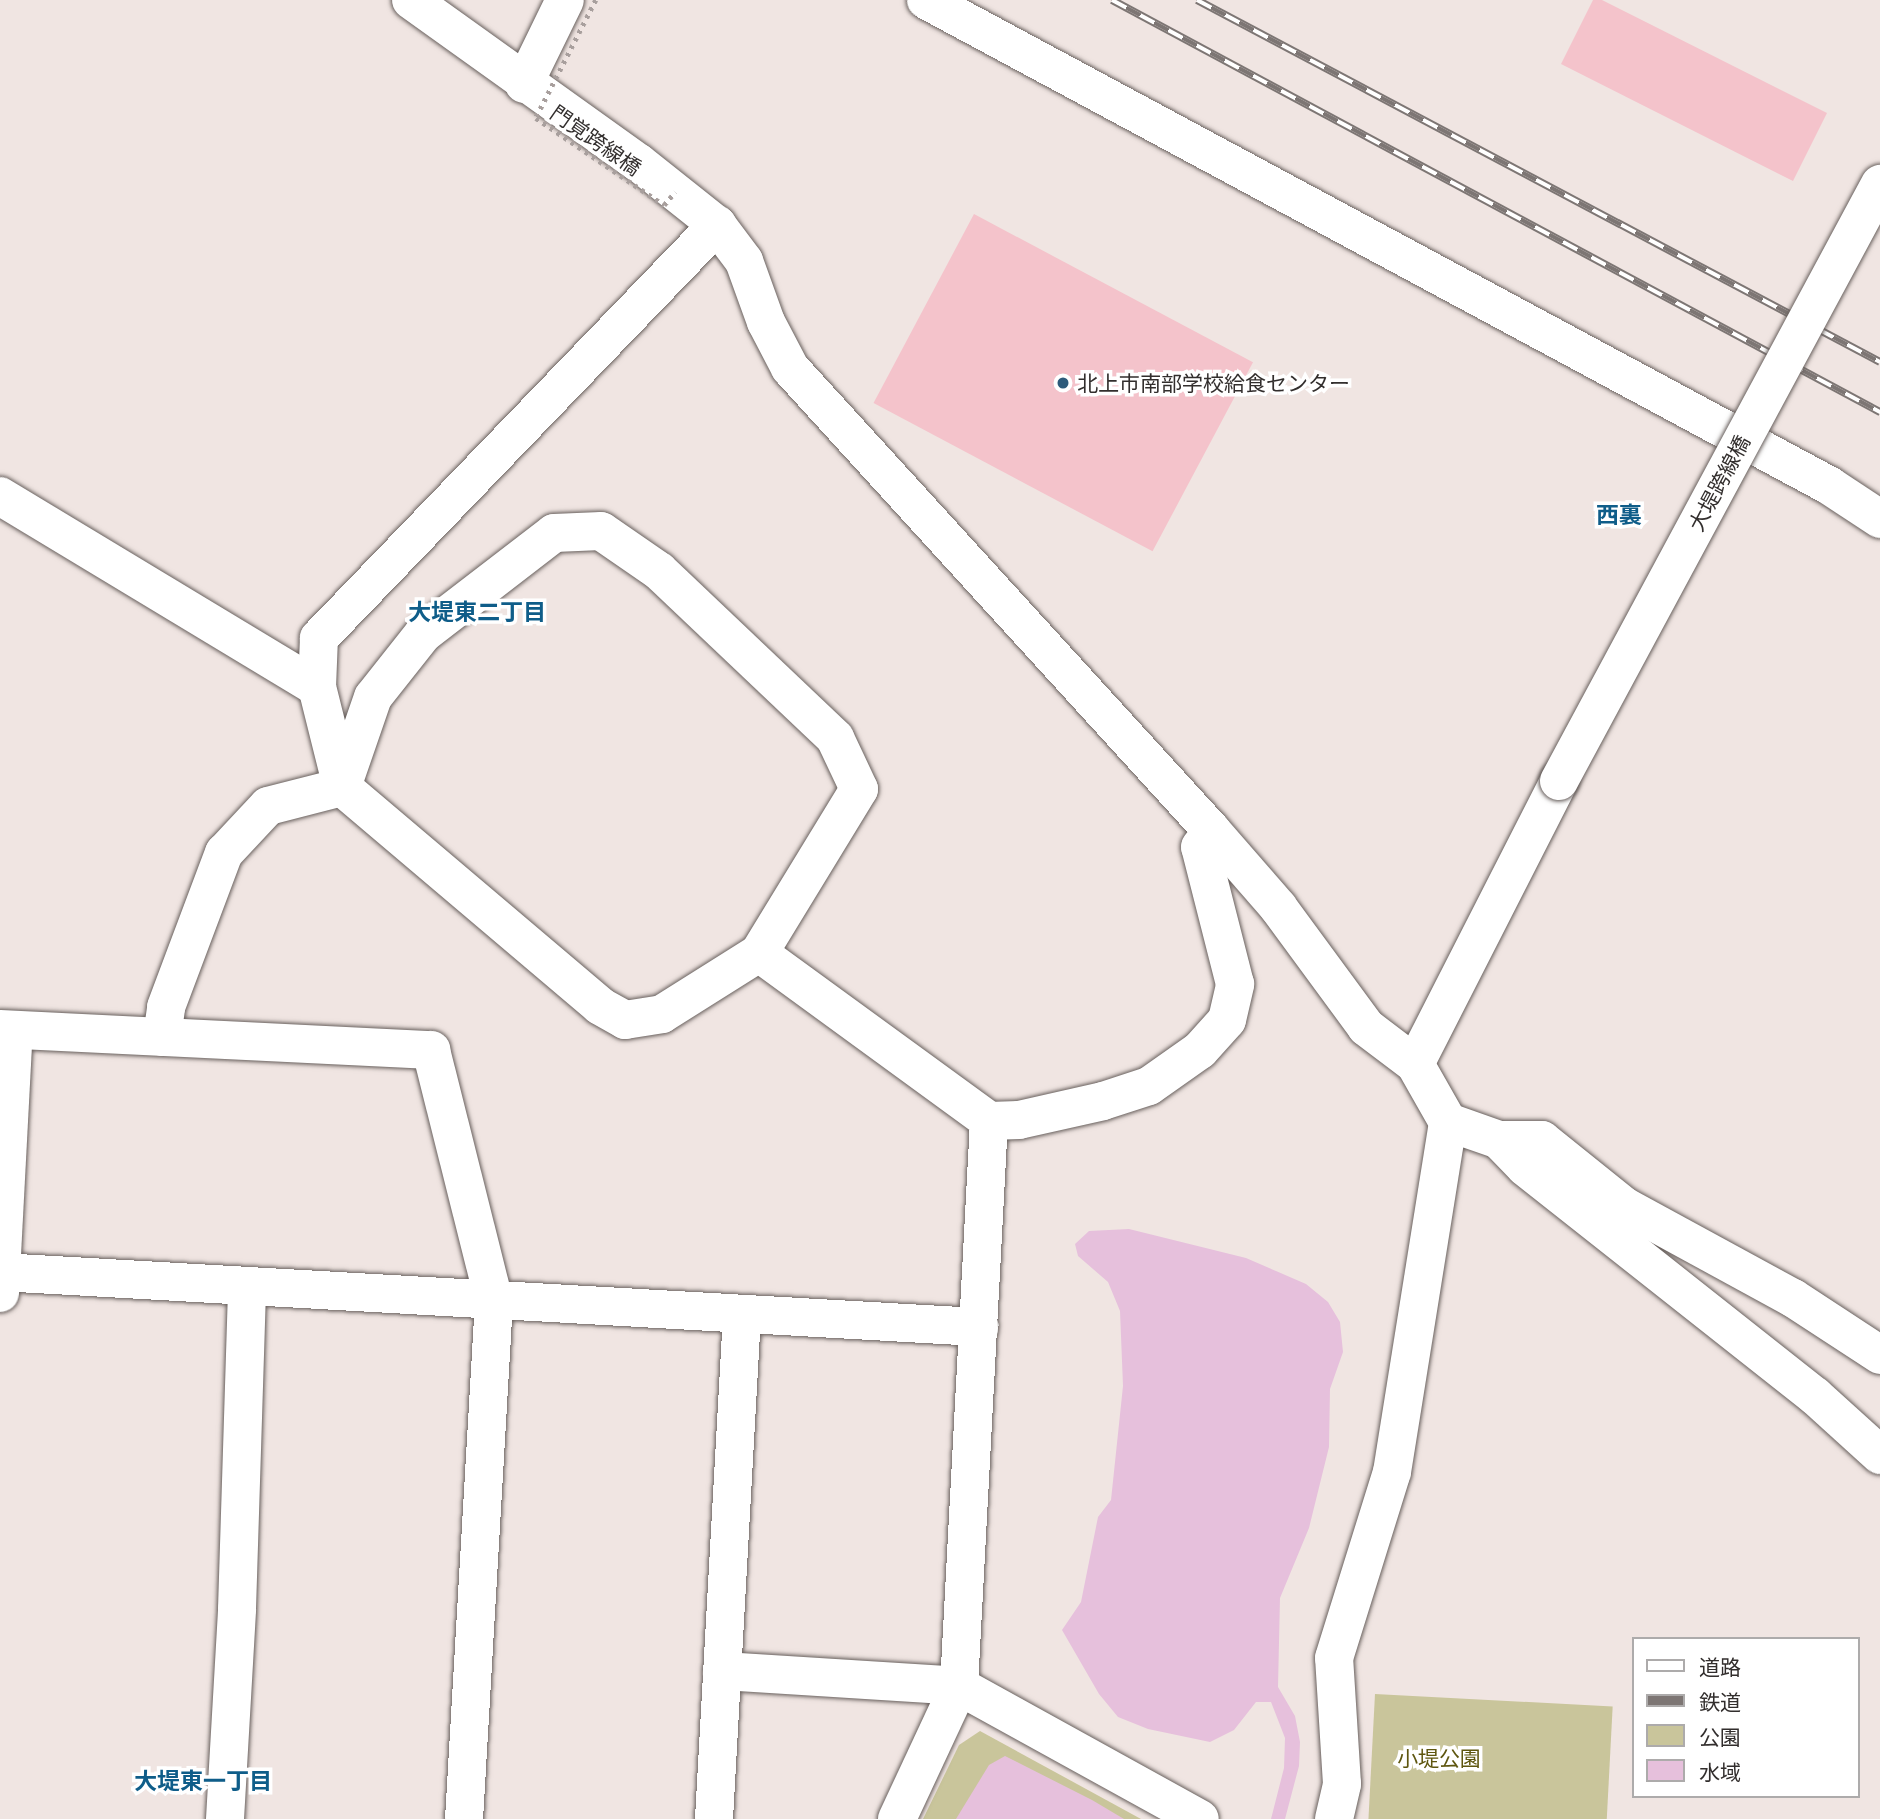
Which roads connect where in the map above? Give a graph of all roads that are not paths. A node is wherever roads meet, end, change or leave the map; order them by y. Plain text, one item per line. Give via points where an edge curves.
1 (411, 0) edge
2 (565, 0) edge
3 (926, 0) edge
4 (524, 84) junction
5 (1880, 184) edge
6 (717, 225) junction
7 (0, 496) edge
8 (1880, 519) edge
9 (317, 687) junction
10 (342, 787) junction
11 (1212, 831) junction
12 (759, 953) junction
13 (7, 1030) edge
14 (162, 1037) junction
15 (1415, 1064) junction
16 (989, 1121) junction
17 (1448, 1122) junction
18 (1499, 1140) junction
19 (0, 1279) edge
20 (247, 1286) junction
21 (494, 1301) junction
22 (742, 1315) junction
23 (979, 1326) junction
24 (1880, 1354) edge
25 (1880, 1455) edge
26 (722, 1671) junction
27 (959, 1686) junction
28 (225, 1819) edge
29 (464, 1819) edge
30 (714, 1819) edge
31 (897, 1819) edge
32 (1200, 1819) edge
33 (1334, 1819) edge

1 - 4 street
2 - 4 street
3 - 8 street via 1830,486
4 - 6 street
5 - 15 street, 大堤跨線橋, bridge via 1559,781
6 - 9 street via 320,638
6 - 11 street via 744,261 766,322 790,368
7 - 9 street
9 - 10 street
10 - 12 street via 600,1006 625,1020 662,1014
10 - 12 street via 373,697 422,634 554,533 601,531 659,571 835,738 859,789
10 - 14 street via 268,806 224,853 166,1007
11 - 15 street via 1278,907 1366,1027
11 - 16 street via 1200,847 1235,984 1227,1020 1200,1050 1149,1086 1019,1120
12 - 16 street
13 - 14 street
13 - 19 street
14 - 21 street via 431,1050
15 - 17 street
16 - 23 street
17 - 18 street
17 - 33 street via 1392,1472 1334,1658 1342,1784
18 - 24 street via 1542,1140 1625,1206 1793,1298
18 - 25 street via 1525,1167 1815,1396
19 - 20 street
20 - 21 street
20 - 28 street
21 - 22 street
21 - 29 street
22 - 23 street
22 - 26 street
23 - 27 street
26 - 27 street
26 - 30 street
27 - 31 street
27 - 32 street

